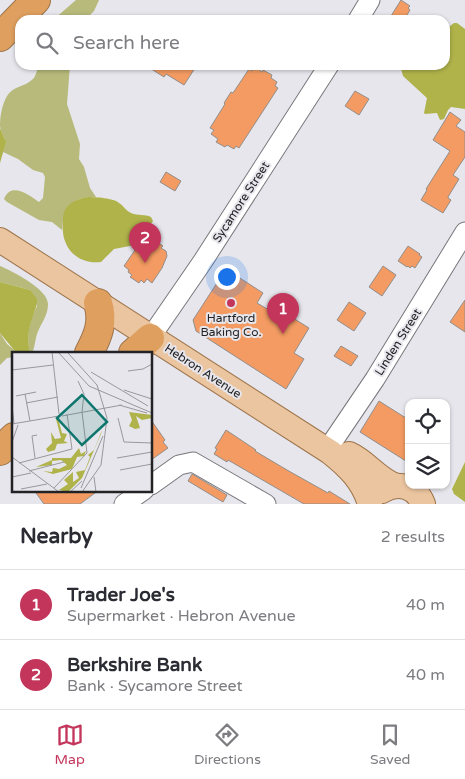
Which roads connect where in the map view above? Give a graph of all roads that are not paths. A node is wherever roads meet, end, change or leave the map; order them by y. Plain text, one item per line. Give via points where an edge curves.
1 (36, 0) edge
2 (370, 0) edge
3 (21, 15) edge
4 (361, 15) edge
5 (15, 22) edge
6 (0, 37) edge
7 (325, 70) edge
8 (465, 232) edge
9 (0, 240) edge
10 (98, 303) junction
11 (141, 345) edge
12 (90, 352) edge
13 (12, 439) edge
14 (0, 451) edge
15 (329, 451) junction
16 (152, 484) edge
17 (396, 486) junction
18 (141, 492) edge
19 (423, 503) edge
20 (124, 504) edge
21 (266, 504) edge
22 (372, 504) edge

1 - 3 highway
2 - 4 street
5 - 6 highway
7 - 11 street, Sycamore Street via 166,317
8 - 15 street, Linden Street
9 - 10 main road, Hebron Avenue
10 - 11 main road, Hebron Avenue
10 - 12 highway via 100,324
11 - 15 main road, Hebron Avenue
13 - 14 highway
15 - 17 main road, Hebron Avenue via 352,455
15 - 22 main road, Hebron Avenue via 358,478
16 - 21 street via 178,466 193,462
17 - 19 main road, Hebron Avenue via 414,490
17 - 22 main road via 383,491
18 - 20 street

